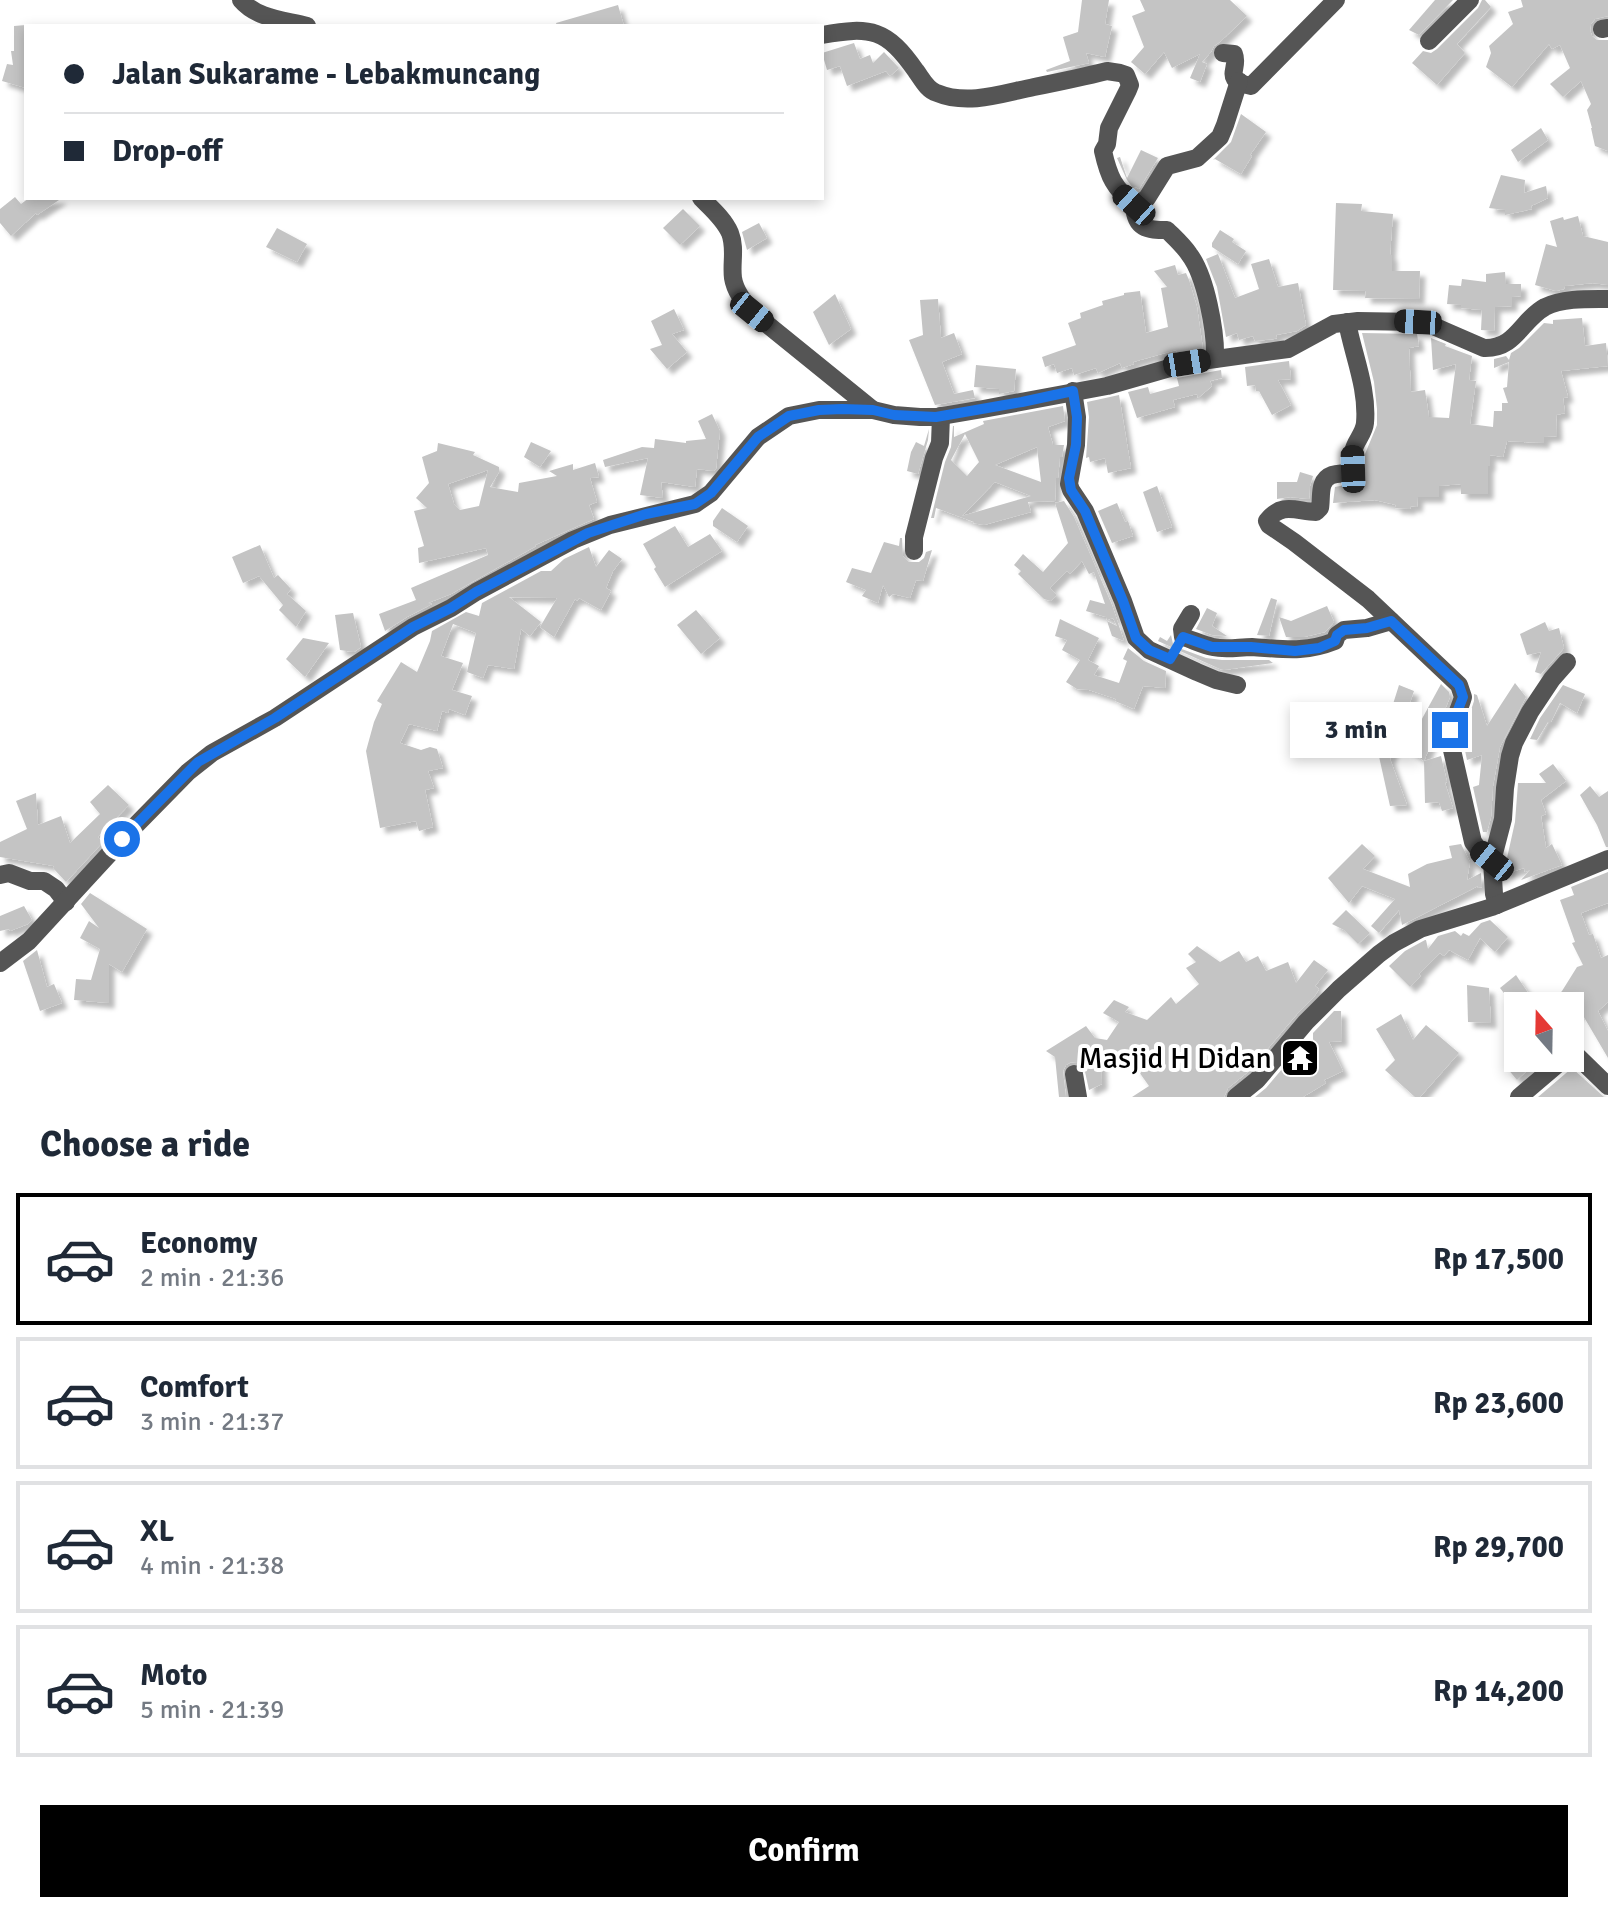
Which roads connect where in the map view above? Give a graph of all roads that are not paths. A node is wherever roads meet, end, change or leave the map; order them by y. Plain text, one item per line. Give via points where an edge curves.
1 (241, 0) edge
2 (1336, 0) edge
3 (1470, 0) edge
4 (299, 24) edge
5 (824, 35) edge
6 (1429, 41) dead end
7 (1223, 53) dead end
8 (1239, 81) junction
9 (703, 200) edge
10 (1134, 208) junction
11 (1608, 299) edge
12 (1347, 322) junction
13 (1215, 359) junction
14 (1073, 391) junction
15 (873, 410) junction
16 (941, 416) junction
17 (914, 551) dead end
18 (1191, 614) dead end
19 (1391, 621) junction
20 (1183, 637) junction
21 (1170, 659) junction
22 (1567, 662) dead end
23 (1237, 685) dead end
24 (1608, 859) edge
25 (1492, 861) junction
26 (0, 875) edge
27 (66, 902) junction
28 (1497, 905) junction
29 (0, 963) edge
30 (1584, 1063) edge
31 (1549, 1072) edge
32 (1074, 1074) dead end
33 (1608, 1086) edge
34 (1078, 1097) edge
35 (1236, 1097) edge
36 (1519, 1097) edge

1 - 4 street via 261,14
2 - 8 street via 1252,85
3 - 6 street
5 - 10 street via 872,31 884,36 929,88 963,99 1107,71 1126,75 1130,85 1103,151 1116,189
7 - 8 street via 1235,55 1233,74
8 - 10 street via 1220,137 1197,158 1167,166 1147,198
9 - 15 street via 730,234 734,282 752,312
10 - 13 street via 1138,222 1151,230 1167,230 1196,265
11 - 12 street via 1547,307 1508,343 1493,348 1431,325
12 - 13 street via 1288,349
12 - 19 street via 1366,398 1353,471 1326,479 1316,512 1289,509 1267,521
13 - 14 street
14 - 16 street
14 - 21 street via 1077,417 1071,490 1085,511 1136,638
15 - 16 street
15 - 27 street via 789,416 758,437 711,493 695,504 588,533 388,641 275,718 198,762
16 - 17 street via 940,443
18 - 20 street
19 - 20 street via 1344,630 1319,648 1295,651 1212,647
19 - 25 street via 1459,685 1462,701 1450,730 1452,750 1473,842
20 - 21 street
21 - 23 street
22 - 25 street via 1514,743
24 - 28 street
25 - 28 street
26 - 27 street via 44,881
27 - 29 street
28 - 35 street via 1420,929 1379,954
30 - 33 street
31 - 36 street
32 - 34 street

